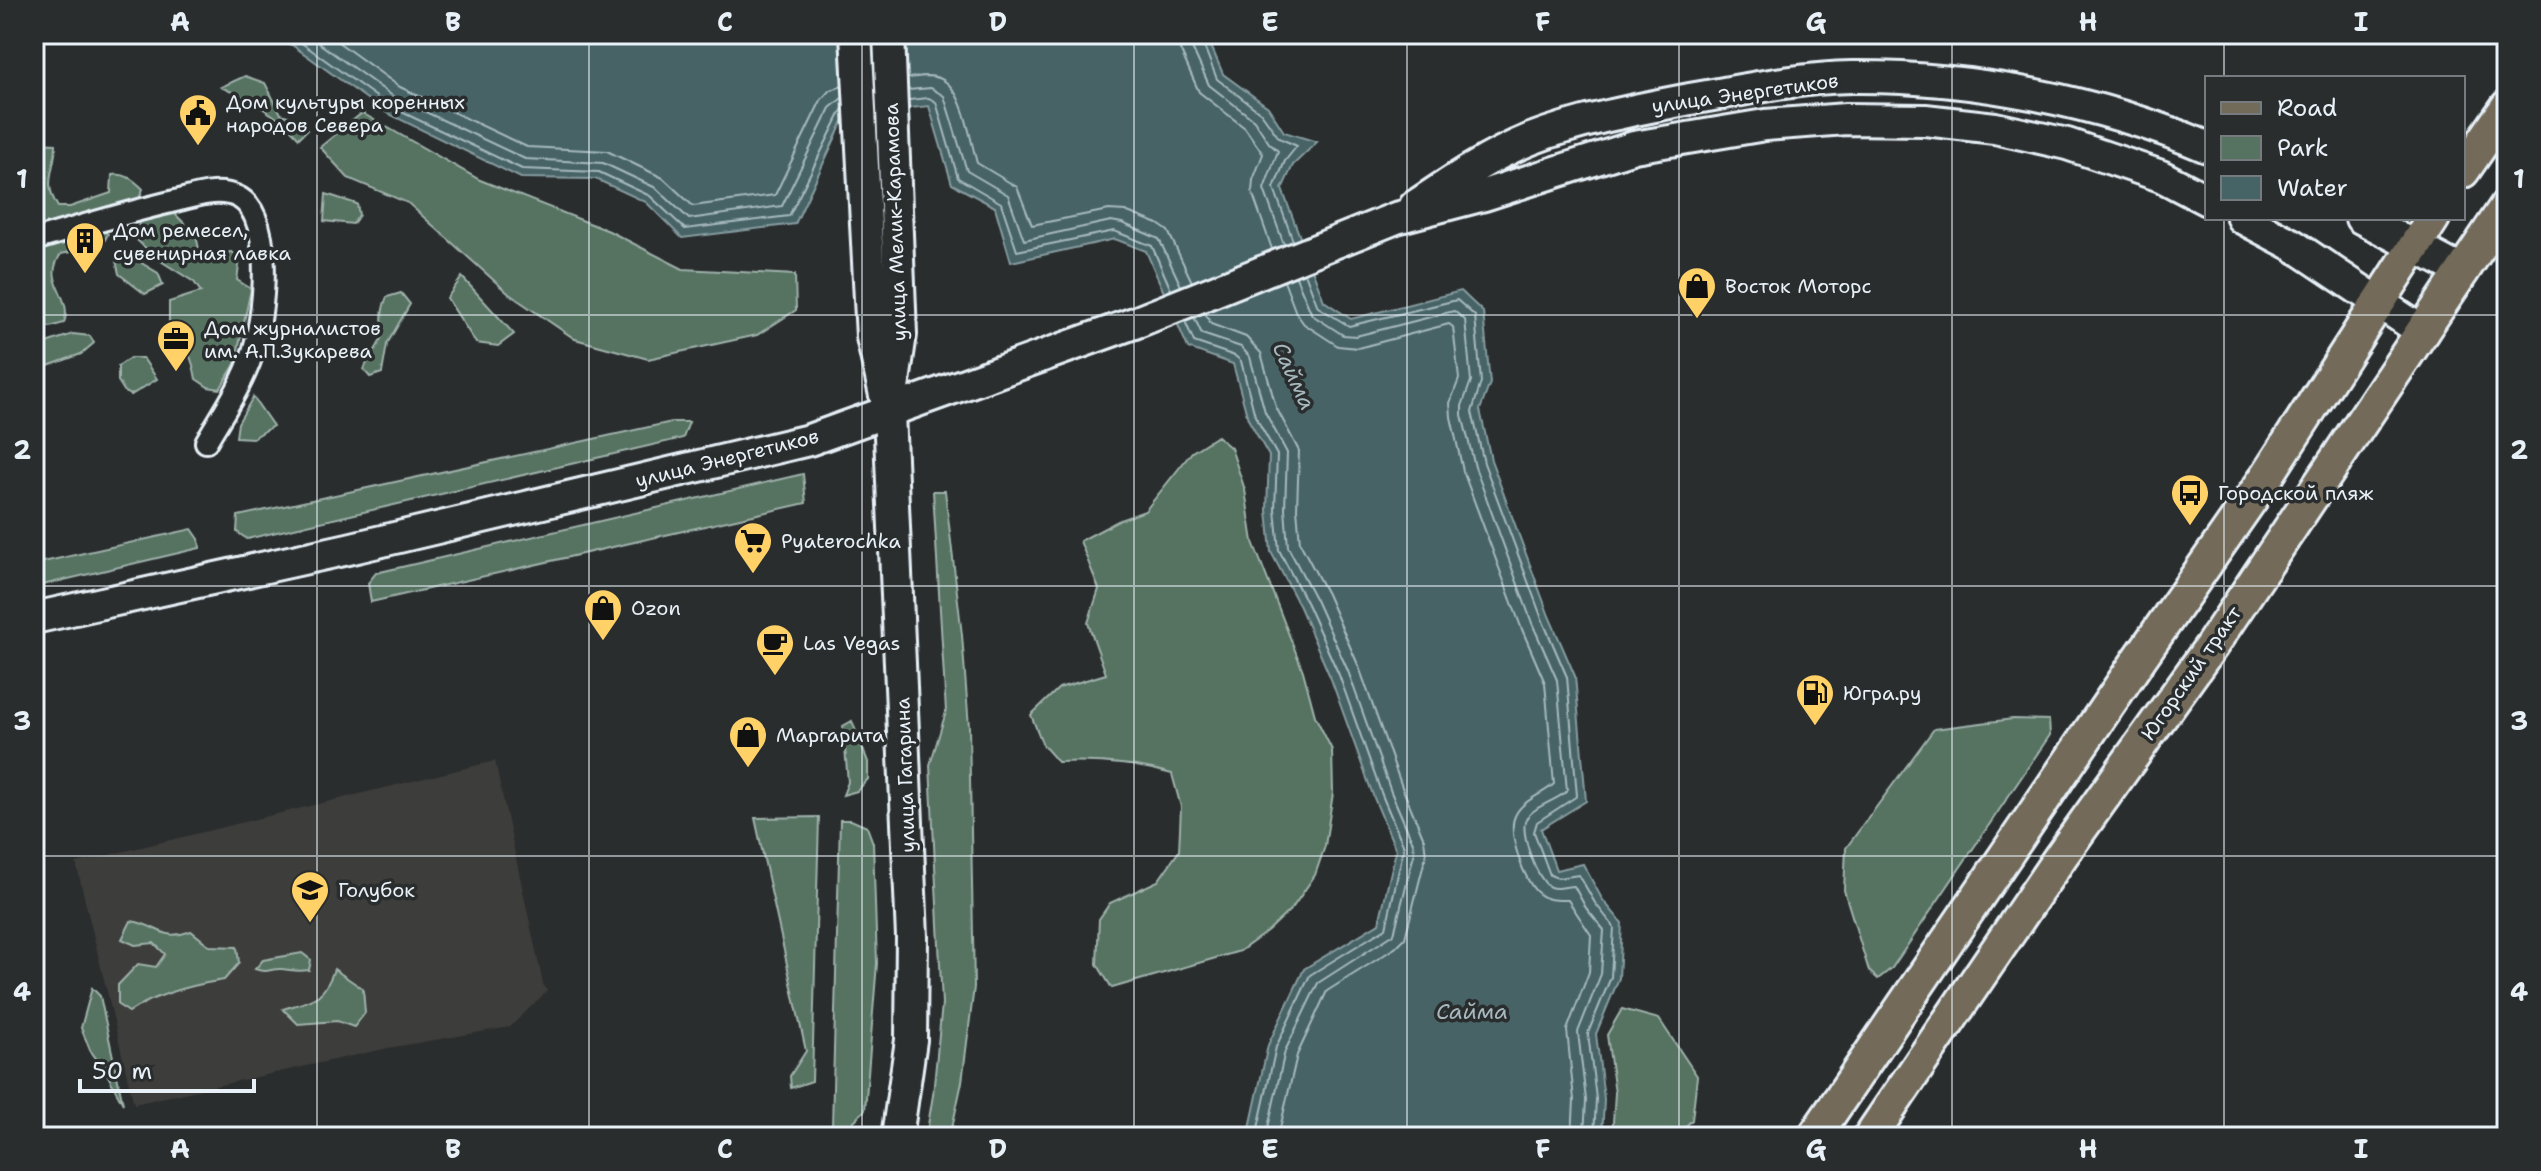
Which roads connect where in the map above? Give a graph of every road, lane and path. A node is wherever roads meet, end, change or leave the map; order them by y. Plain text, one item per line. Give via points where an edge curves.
1 (856, 34) edge
2 (889, 34) edge
3 (2507, 107) edge
4 (2205, 146) edge
5 (2465, 168) edge
6 (2205, 199) edge
7 (2507, 205) edge
8 (2246, 220) edge
9 (2365, 220) edge
10 (2432, 220) edge
11 (1384, 222) junction
12 (34, 240) edge
13 (2415, 246) junction
14 (2463, 272) junction
15 (2379, 303) junction
16 (2423, 332) junction
17 (887, 336) junction
18 (889, 413) junction
19 (206, 442) dead end
20 (34, 618) edge
21 (897, 1137) edge
22 (1814, 1137) edge
23 (1870, 1137) edge

1 - 17 main road, улица Мелик-Карамова
2 - 17 main road, улица Мелик-Карамова
3 - 5 main road
4 - 11 main road, улица Энергетиков via 2074,104 2002,88 1850,77 1766,85 1637,109 1531,139
6 - 11 main road, улица Энергетиков via 2161,176 2038,137 1925,120 1846,119 1765,125 1634,147
7 - 14 main road, Югорский тракт
8 - 15 main road
9 - 13 main road
10 - 13 main road
11 - 18 main road, улица Энергетиков via 1137,322
12 - 19 street via 216,192 247,202 265,261 263,296 252,355
13 - 14 main road
13 - 15 main road
14 - 16 main road, Югорский тракт
15 - 16 main road
15 - 22 main road via 2267,476
16 - 23 main road, Югорский тракт
17 - 18 main road, улица Мелик-Карамова
18 - 20 main road, улица Энергетиков via 809,440
18 - 21 main road, улица Гагарина via 912,937 911,1040

